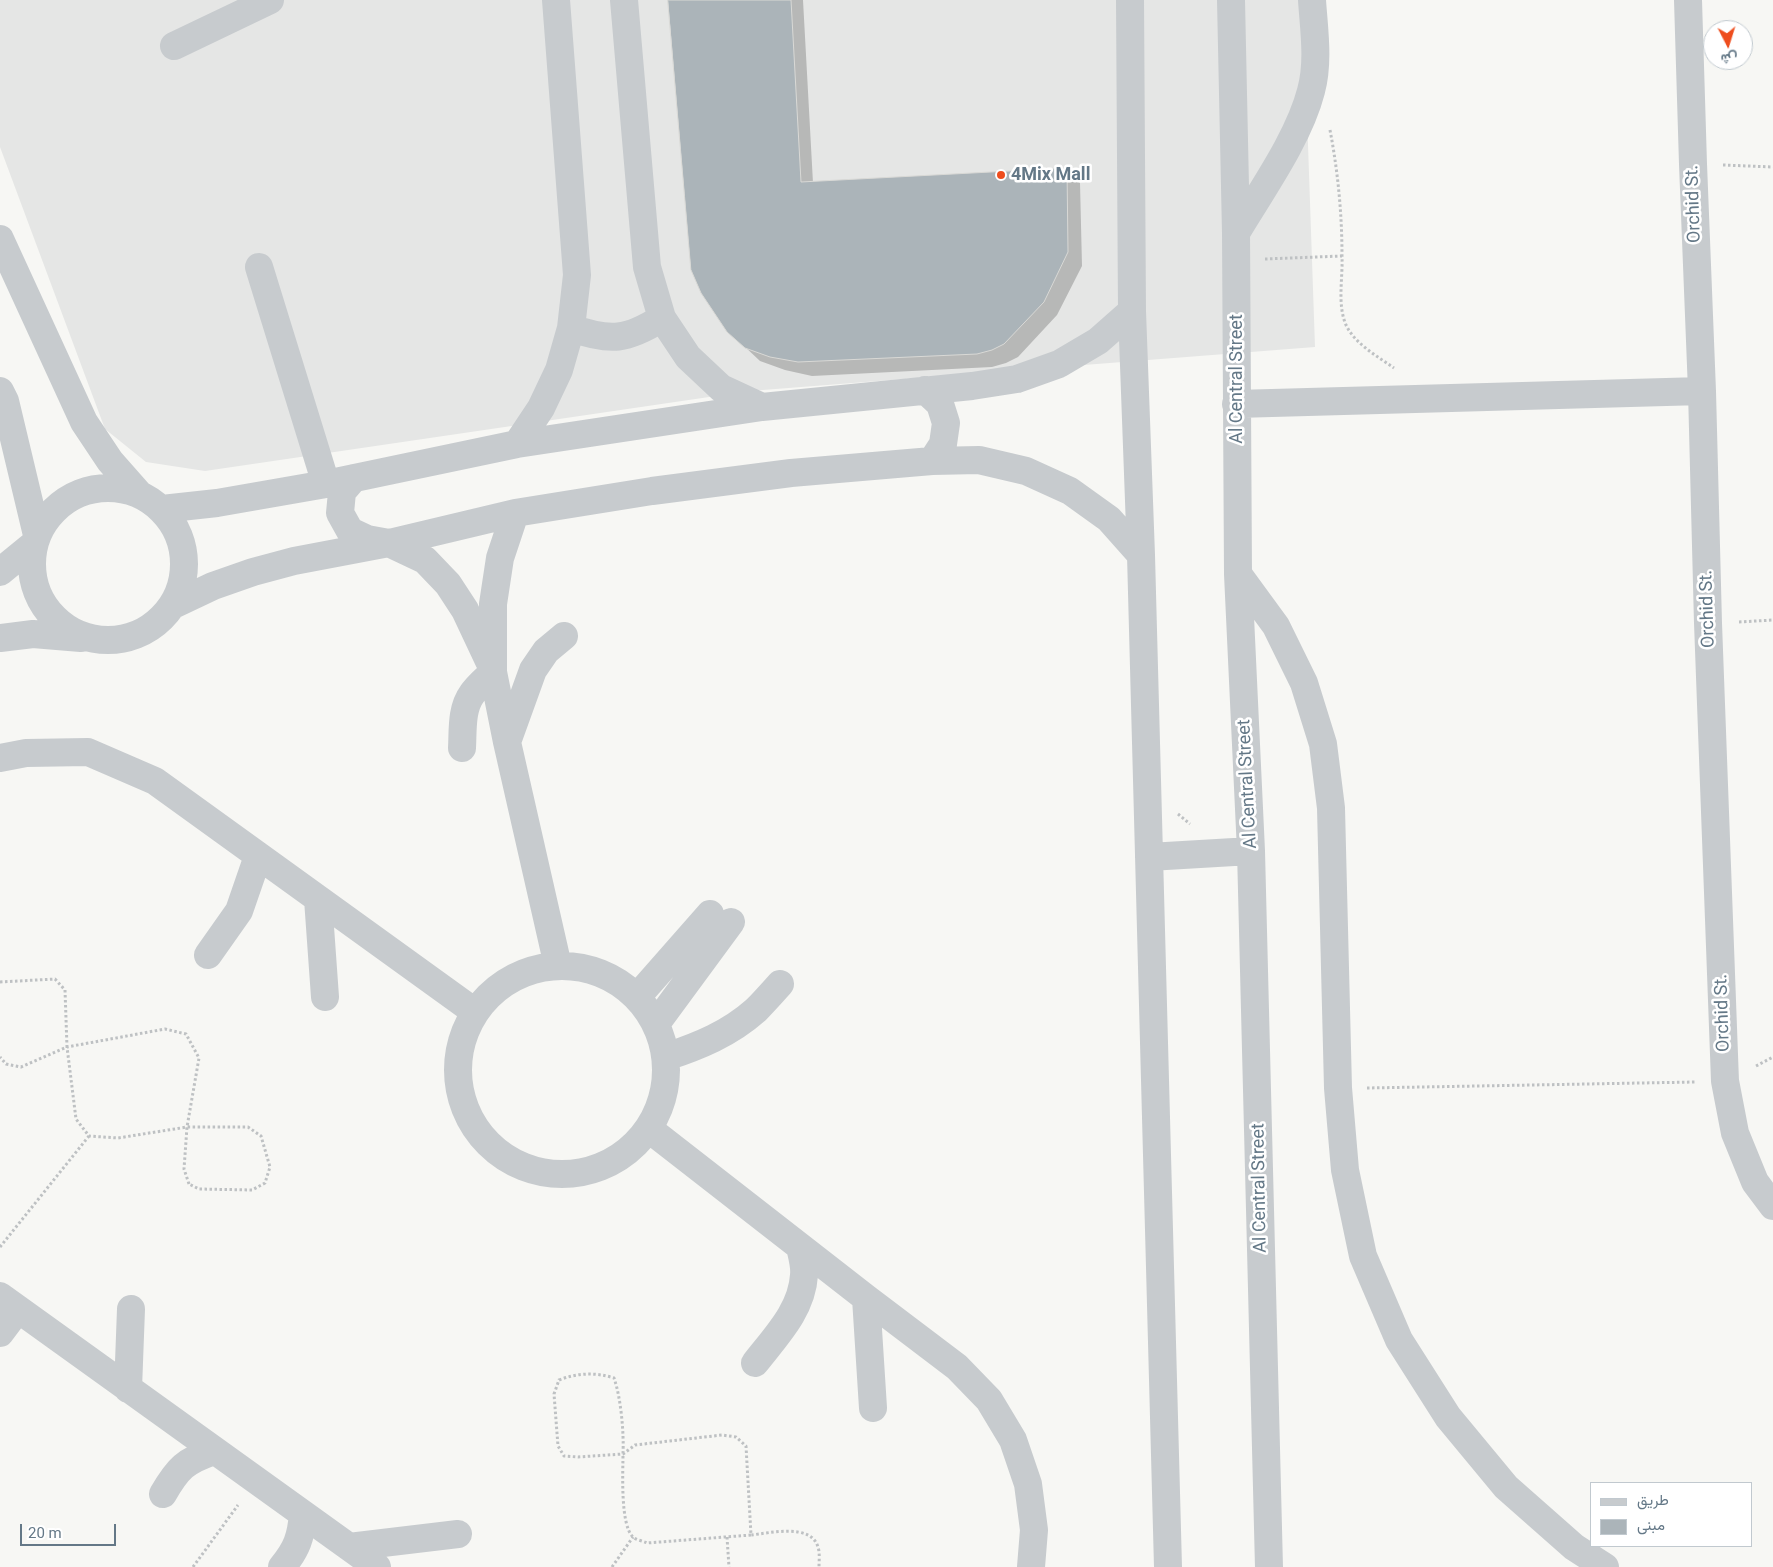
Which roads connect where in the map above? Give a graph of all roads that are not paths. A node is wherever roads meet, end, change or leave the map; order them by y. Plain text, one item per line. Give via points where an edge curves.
1 (270, 0) edge
2 (556, 0) edge
3 (624, 0) edge
4 (1130, 0) edge
5 (1231, 0) edge
6 (1312, 0) edge
7 (1688, 0) edge
8 (174, 46) dead end
9 (1236, 233) junction
10 (0, 239) edge
11 (259, 267) dead end
12 (1132, 311) junction
13 (662, 318) junction
14 (571, 328) junction
15 (0, 390) edge
16 (925, 390) junction
17 (1702, 391) junction
18 (1236, 404) junction
19 (762, 407) junction
20 (517, 444) junction
21 (932, 461) junction
22 (354, 478) junction
23 (326, 484) junction
24 (151, 502) junction
25 (514, 513) junction
26 (35, 539) junction
27 (389, 543) junction
28 (1141, 555) junction
29 (0, 572) edge
30 (1238, 574) junction
31 (175, 604) junction
32 (564, 636) dead end
33 (0, 638) edge
34 (88, 639) junction
35 (493, 672) junction
36 (506, 742) junction
37 (462, 748) dead end
38 (0, 758) edge
39 (1251, 851) junction
40 (258, 856) junction
41 (1148, 857) junction
42 (318, 899) junction
43 (208, 954) dead end
44 (558, 966) junction
45 (780, 984) dead end
46 (326, 997) dead end
47 (637, 997) junction
48 (475, 1012) junction
49 (656, 1024) junction
50 (666, 1057) junction
51 (649, 1129) junction
52 (1773, 1206) edge
53 (800, 1247) junction
54 (866, 1298) junction
55 (9, 1303) edge
56 (131, 1310) dead end
57 (0, 1333) edge
58 (755, 1363) dead end
59 (128, 1389) junction
60 (873, 1408) dead end
61 (214, 1450) junction
62 (163, 1494) dead end
63 (303, 1514) junction
64 (458, 1534) dead end
65 (349, 1547) junction
66 (282, 1567) edge
67 (377, 1567) edge
68 (1031, 1567) edge
69 (1168, 1567) edge
70 (1269, 1567) edge
71 (1605, 1567) edge

1 - 8 street
2 - 14 street via 577,275
3 - 13 street via 647,268
4 - 12 street
5 - 9 street, Al Central Street
6 - 9 street via 1315,57 1311,91 1294,135
7 - 17 street, Orchid St.
9 - 18 street, Al Central Street
10 - 24 street via 84,422 110,461
11 - 23 street
12 - 16 street via 1098,341 1059,364 1017,379
12 - 28 street
13 - 14 street via 642,331 618,337 594,336
13 - 19 street via 688,357 721,388
14 - 20 street via 560,370 541,408
15 - 26 street via 14,437
16 - 19 street
16 - 21 street via 940,404 946,424 943,444
17 - 18 street
17 - 52 street, Orchid St. via 1725,1081 1734,1133 1755,1182
18 - 30 street, Al Central Street
19 - 20 street
20 - 22 street
21 - 25 street via 790,473
21 - 28 street via 979,460 1026,471 1070,491 1109,519
22 - 23 street
22 - 27 street via 342,492 340,512 350,531 367,539
23 - 24 street via 217,503
24 - 26 street via 116,488 92,490 69,499 50,514
24 - 31 street via 181,537 185,571
25 - 27 street
25 - 35 street via 500,558 493,604
26 - 29 street
26 - 34 street via 31,568 36,591 48,613 66,629
27 - 31 street via 253,572
27 - 35 street via 425,560 448,584 465,610
28 - 41 street
30 - 39 street, Al Central Street
30 - 71 street via 1280,634 1304,683 1323,744 1331,808 1338,1088 1345,1170 1363,1256 1399,1340 1448,1417 1506,1487 1574,1547
31 - 34 street via 152,628 121,640
32 - 36 street via 546,651 533,670
33 - 34 street via 33,634
35 - 36 street
35 - 37 street via 472,694 466,707
36 - 44 street
38 - 40 street via 26,753 88,752 155,781
39 - 41 street
39 - 70 street, Al Central Street
40 - 42 street
40 - 43 street via 239,912
41 - 69 street
42 - 46 street
42 - 48 street
44 - 47 street via 587,969 614,979
44 - 48 street via 534,970 511,979
45 - 50 street via 756,1010 729,1031
47 - 49 street
47 - 49 street via 720,918
48 - 51 street via 461,1042 458,1074 464,1106 480,1134 504,1156 533,1170 565,1174 598,1168 626,1152
49 - 50 street
50 - 51 street via 664,1094
51 - 53 street
53 - 54 street
53 - 58 street via 804,1273 800,1299 787,1322
54 - 60 street
54 - 68 street via 957,1367 988,1400 1013,1440 1028,1484 1034,1530
55 - 57 street
55 - 59 street
56 - 59 street
59 - 61 street
61 - 62 street via 192,1459 174,1474
61 - 63 street
63 - 65 street
63 - 66 street via 301,1536 292,1556
64 - 65 street
65 - 67 street

